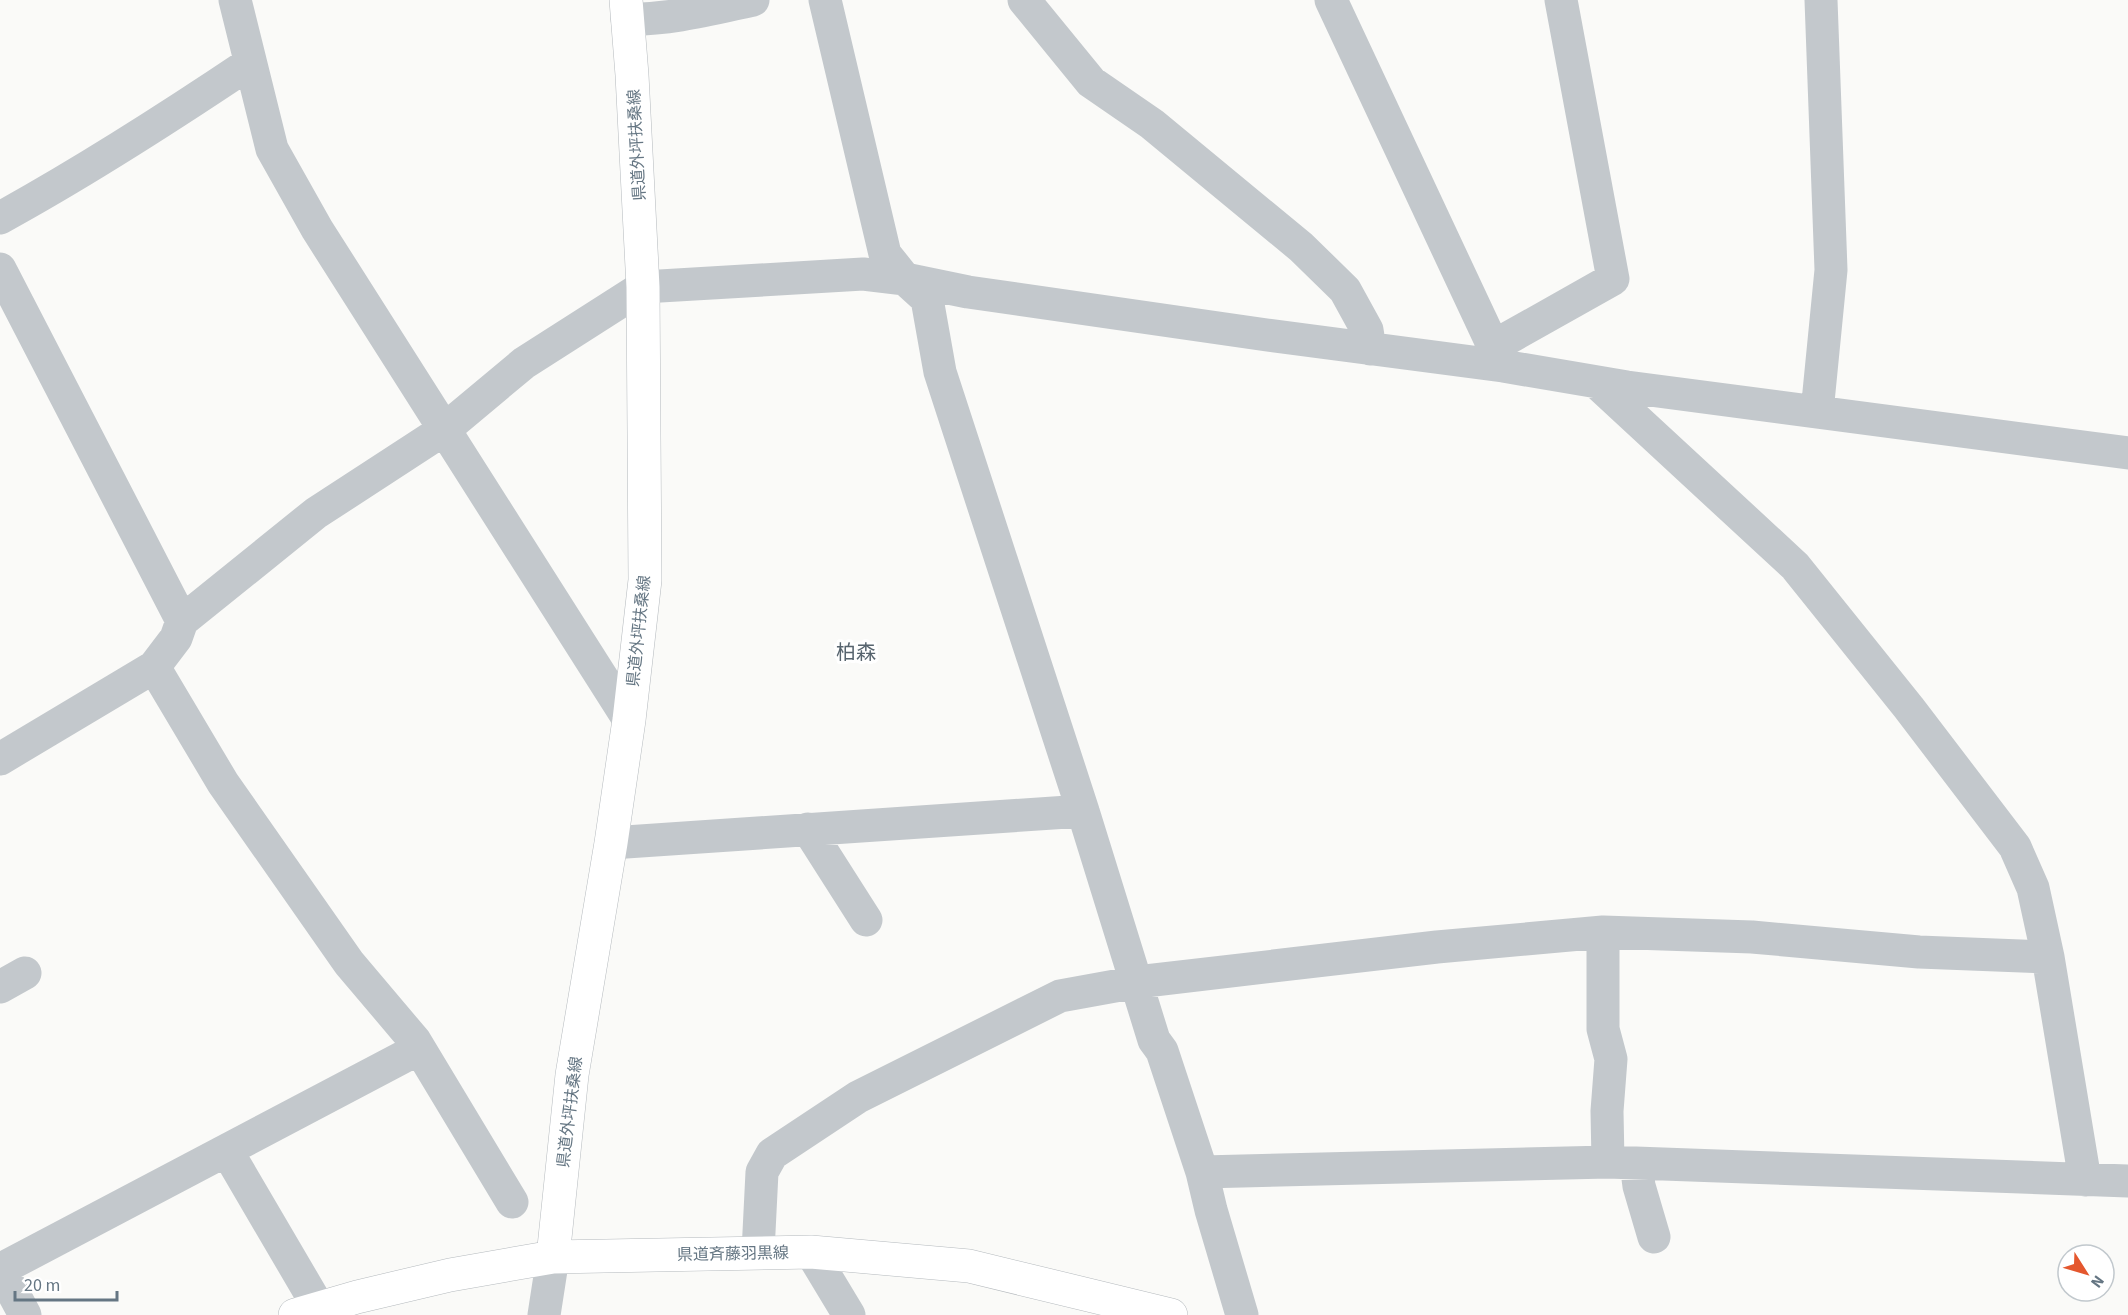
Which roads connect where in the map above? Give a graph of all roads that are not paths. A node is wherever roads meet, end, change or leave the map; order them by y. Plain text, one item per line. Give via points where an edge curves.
1 (235, 0) edge
2 (753, 0) edge
3 (825, 0) edge
4 (1024, 0) edge
5 (1332, 0) edge
6 (1560, 0) edge
7 (1821, 0) edge
8 (626, 9) edge
9 (250, 63) junction
10 (0, 218) edge
11 (905, 279) junction
12 (3, 281) edge
13 (643, 287) junction
14 (1370, 349) junction
15 (1499, 356) junction
16 (1597, 382) junction
17 (1817, 412) junction
18 (445, 429) junction
19 (2128, 453) edge
20 (182, 621) junction
21 (154, 668) junction
22 (628, 720) junction
23 (0, 759) edge
24 (1083, 811) junction
25 (808, 830) junction
26 (611, 843) junction
27 (866, 920) dead end
28 (1603, 932) junction
29 (2048, 957) junction
30 (1137, 982) junction
31 (415, 1041) junction
32 (226, 1151) junction
33 (1622, 1163) junction
34 (1202, 1172) junction
35 (2085, 1180) junction
36 (2128, 1182) edge
37 (512, 1202) dead end
38 (1654, 1237) dead end
39 (758, 1252) junction
40 (812, 1252) junction
41 (553, 1257) junction
42 (0, 1268) edge
43 (307, 1311) edge
44 (25, 1315) edge
45 (544, 1315) edge
46 (849, 1315) edge
47 (1171, 1315) edge
48 (1242, 1315) edge

1 - 9 street
2 - 8 street via 651,19
3 - 11 street via 885,254
4 - 14 street via 1091,82 1205,167 1301,247 1345,290 1367,330
5 - 15 street
6 - 15 street via 1613,279
7 - 17 street via 1831,270
8 - 13 main road, 県道外坪扶桑線
9 - 10 street via 66,182
9 - 18 street via 272,149 317,229
11 - 13 street via 862,274
11 - 14 street via 968,292
11 - 24 street via 927,299 944,383
12 - 20 street
13 - 18 street via 524,363
13 - 22 main road, 県道外坪扶桑線 via 645,580
14 - 15 street
15 - 16 street
16 - 17 street
16 - 29 street via 1795,566 1909,708 2015,847 2033,888
17 - 19 street
18 - 20 street via 316,513
18 - 22 street
20 - 21 street via 176,638
21 - 23 street
21 - 31 street via 223,783 349,963
22 - 26 main road, 県道外坪扶桑線
24 - 25 street
24 - 30 street
25 - 26 street
25 - 27 street
26 - 41 main road, 県道外坪扶桑線 via 572,1075
28 - 29 street via 1752,937 1919,952
28 - 30 street
28 - 33 street via 1603,1029 1611,1059 1607,1111
29 - 35 street
30 - 34 street
30 - 39 street via 1060,996 858,1096 771,1154 762,1172
31 - 32 street via 407,1055
31 - 37 street
32 - 42 street
32 - 43 street
33 - 34 street
33 - 35 street
33 - 38 street via 1640,1185
34 - 48 street
35 - 36 street
39 - 40 main road, 県道斉藤羽黒線
39 - 41 main road, 県道斉藤羽黒線
40 - 46 street
40 - 47 main road, 県道斉藤羽黒線 via 969,1266
41 - 43 main road, 県道斉藤羽黒線 via 450,1275
41 - 45 street
42 - 44 street

